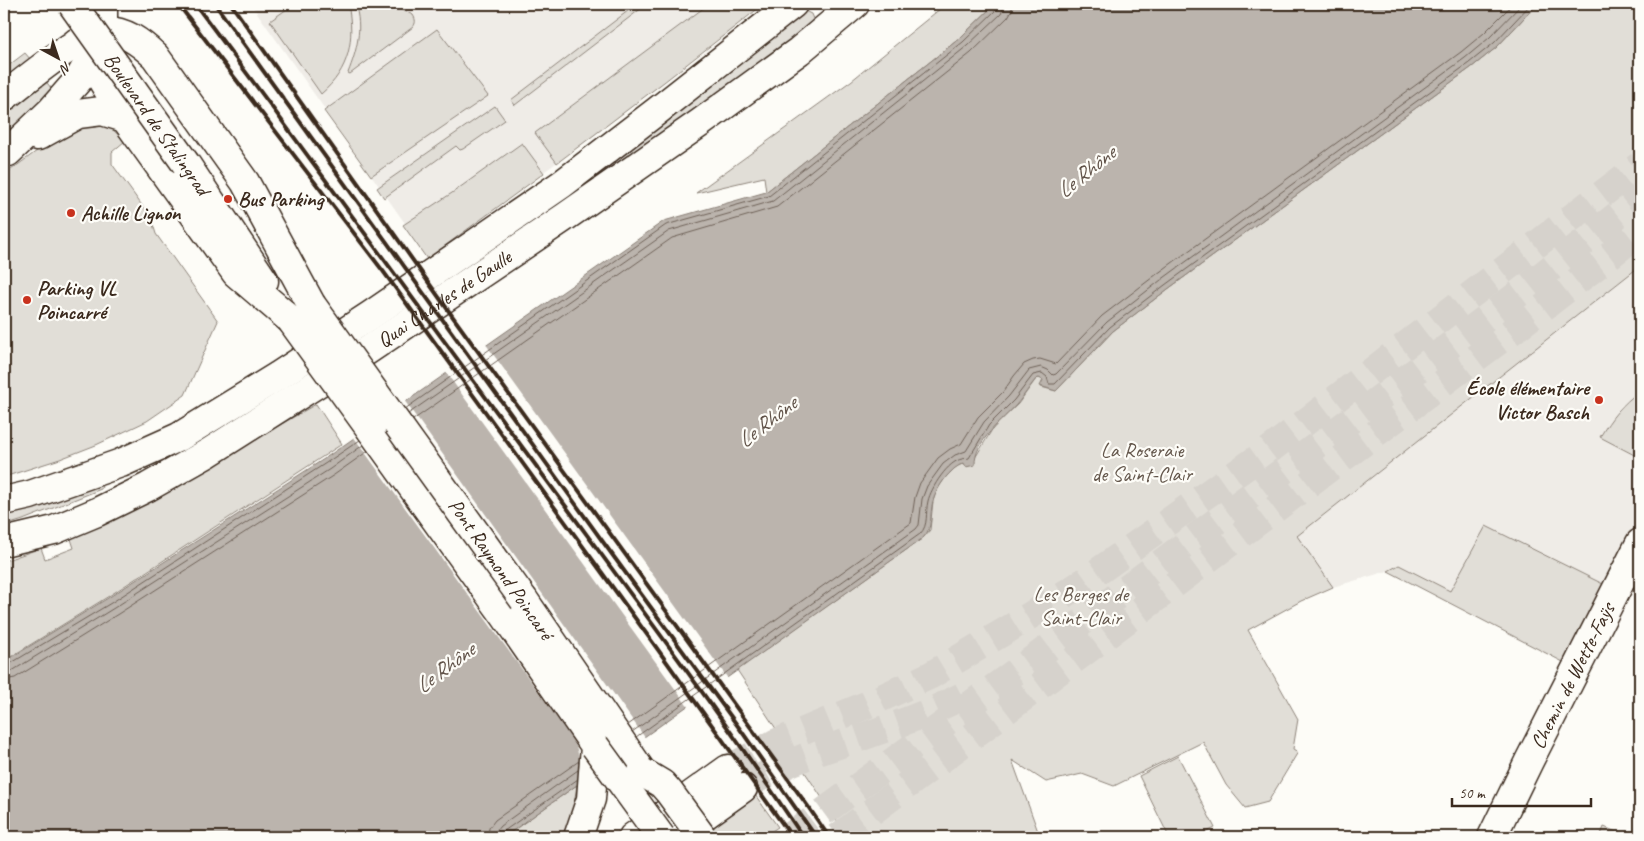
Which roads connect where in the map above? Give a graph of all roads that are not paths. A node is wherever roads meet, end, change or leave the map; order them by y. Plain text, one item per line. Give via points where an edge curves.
1 (72, 4) edge
2 (93, 4) edge
3 (103, 4) edge
4 (792, 4) edge
5 (856, 4) edge
6 (103, 30) junction
7 (84, 51) junction
8 (4, 97) edge
9 (132, 129) junction
10 (6, 154) edge
11 (301, 312) junction
12 (4, 501) edge
13 (54, 530) junction
14 (4, 542) edge
15 (1640, 543) edge
16 (4, 552) edge
17 (595, 746) junction
18 (642, 772) junction
19 (578, 837) edge
20 (633, 837) edge
21 (661, 837) edge
22 (674, 837) edge
23 (687, 837) edge
24 (702, 837) edge
25 (1492, 837) edge

1 - 11 main road, Boulevard de Stalingrad, bridge via 186,164
2 - 11 main road, Boulevard de Stalingrad
3 - 6 main road
4 - 12 main road, Quai Charles de Gaulle via 562,184 278,376 179,436 121,463
5 - 13 main road, Quai Charles de Gaulle via 700,123 340,369 208,453 97,512
6 - 7 main road
6 - 11 main road via 140,42 156,56 245,182
7 - 8 main road
7 - 9 main road
7 - 10 main road via 79,80
9 - 10 main road via 102,111 78,114
9 - 11 main road via 236,272
11 - 17 main road, Pont Raymond Poincaré, bridge
11 - 18 main road, Pont Raymond Poincaré, bridge via 524,600
13 - 14 main road, Quai Charles de Gaulle
13 - 16 main road
15 - 25 main road, Chemin de Wette-Faÿs
17 - 19 main road via 590,799
17 - 21 main road, Pont Raymond Poincaré, bridge
18 - 23 main road, Pont Raymond Poincaré
18 - 24 main road, bridge via 662,784
20 - 22 main road via 736,778

